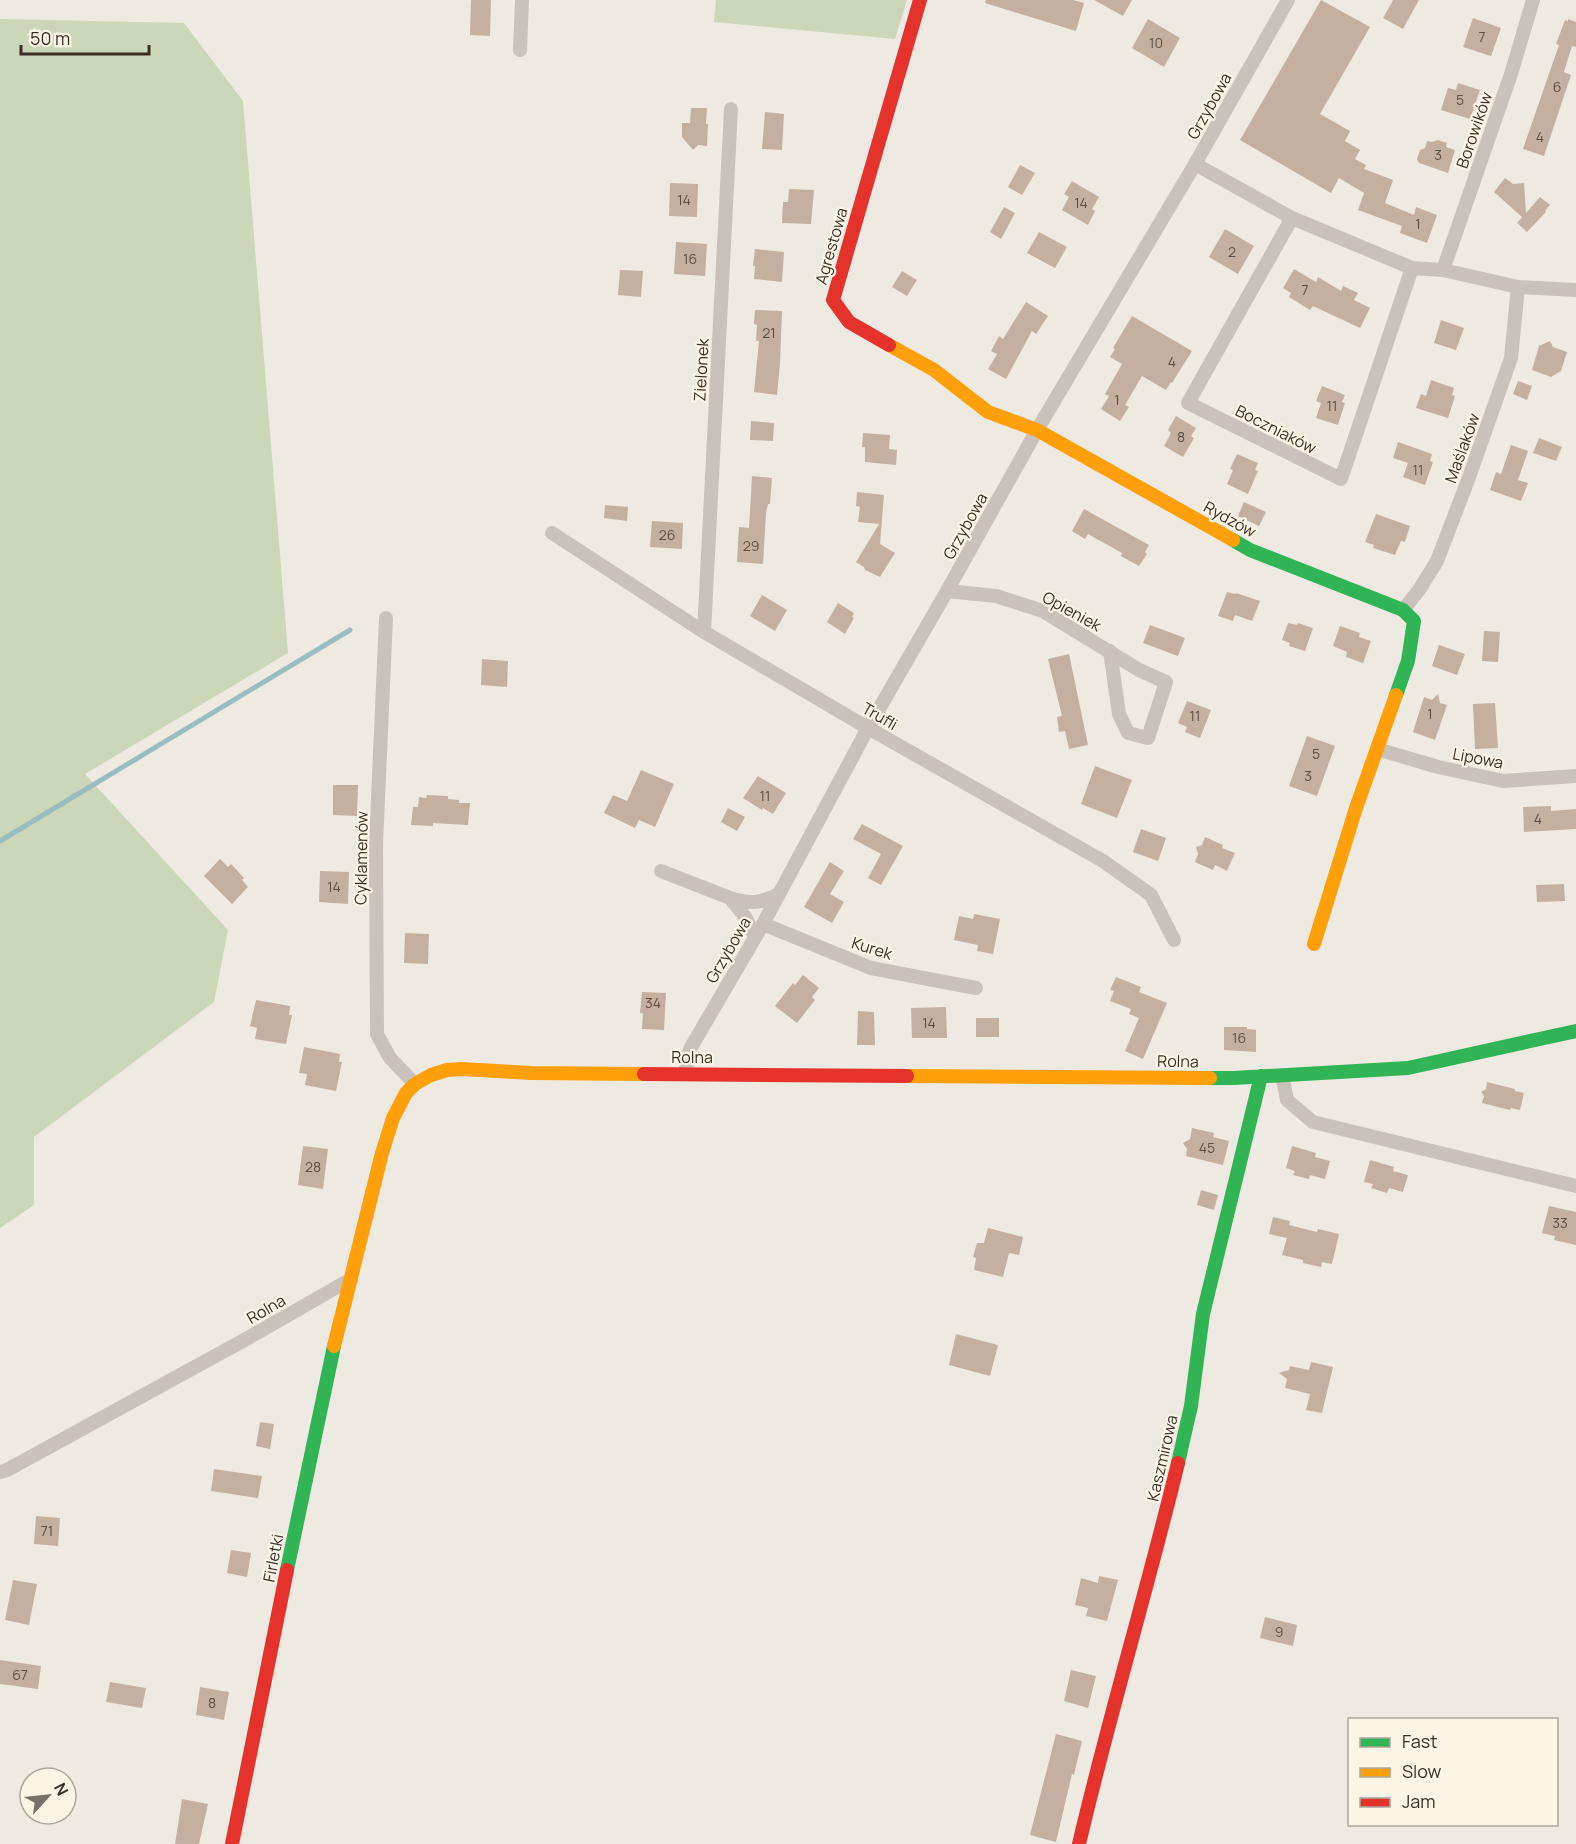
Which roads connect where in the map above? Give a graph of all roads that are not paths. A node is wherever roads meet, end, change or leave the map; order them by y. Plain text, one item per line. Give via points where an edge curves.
1 (522, 0) edge
2 (920, 0) edge
3 (1288, 0) edge
4 (1533, 0) edge
5 (520, 50) dead end
6 (731, 110) dead end
7 (1195, 164) junction
8 (1292, 218) junction
9 (1412, 268) junction
10 (1443, 270) junction
11 (1518, 287) junction
12 (1576, 290) edge
13 (1037, 430) junction
14 (552, 533) dead end
15 (947, 591) junction
16 (1403, 610) junction
17 (386, 618) dead end
18 (704, 632) junction
19 (1110, 651) junction
20 (868, 728) junction
21 (1377, 749) junction
22 (1576, 776) edge
23 (661, 871) dead end
24 (779, 894) junction
25 (730, 898) junction
26 (763, 924) junction
27 (754, 938) junction
28 (1174, 940) dead end
29 (1314, 944) dead end
30 (976, 988) dead end
31 (1576, 1031) edge
32 (684, 1074) junction
33 (1282, 1075) junction
34 (1262, 1076) junction
35 (415, 1084) junction
36 (1576, 1186) edge
37 (351, 1279) junction
38 (0, 1472) edge
39 (232, 1844) edge
40 (1079, 1844) edge

1 - 5 street
2 - 13 street, Agrestowa via 833,300 849,322 934,370 988,412
3 - 7 street, Grzybowa
4 - 10 street, Borowików
6 - 18 street, Zielonek
7 - 8 street
7 - 13 street, Grzybowa
8 - 9 street
8 - 9 street, Boczniaków via 1188,403 1341,479
9 - 10 street
10 - 11 street
11 - 12 street
11 - 16 street, Maślaków via 1512,358 1437,561
13 - 15 street, Grzybowa
13 - 16 street, Rydzów via 1250,550
14 - 18 street, Trufli
15 - 19 street, Opieniek via 996,596 1043,611
15 - 20 street, Grzybowa
16 - 21 street, Rydzów via 1414,621 1408,661
17 - 35 street, Cyklamenów via 376,844 377,1034 390,1058
18 - 20 street, Trufli
19 - 19 street, Opieniek via 1166,682 1148,738 1128,733 1119,714
20 - 24 street, Grzybowa
20 - 28 street, Trufli via 1132,881 1151,895
21 - 22 street, Lipowa via 1503,781
21 - 29 street
23 - 25 street
24 - 25 street via 763,902 746,903
24 - 26 street, Grzybowa
25 - 27 street via 746,918
26 - 27 street, Grzybowa
26 - 30 street, Kurek via 871,968
27 - 32 street, Grzybowa via 690,1049
31 - 33 street, Rolna via 1408,1068
32 - 34 street, Rolna
32 - 35 street, Rolna via 461,1069 431,1075
33 - 34 street, Rolna
33 - 36 street via 1287,1100 1312,1122
34 - 40 street, Kaszmirowa via 1203,1314 1191,1406
35 - 37 street via 393,1118
37 - 38 street, Rolna
37 - 39 street, Firletki via 326,1376

